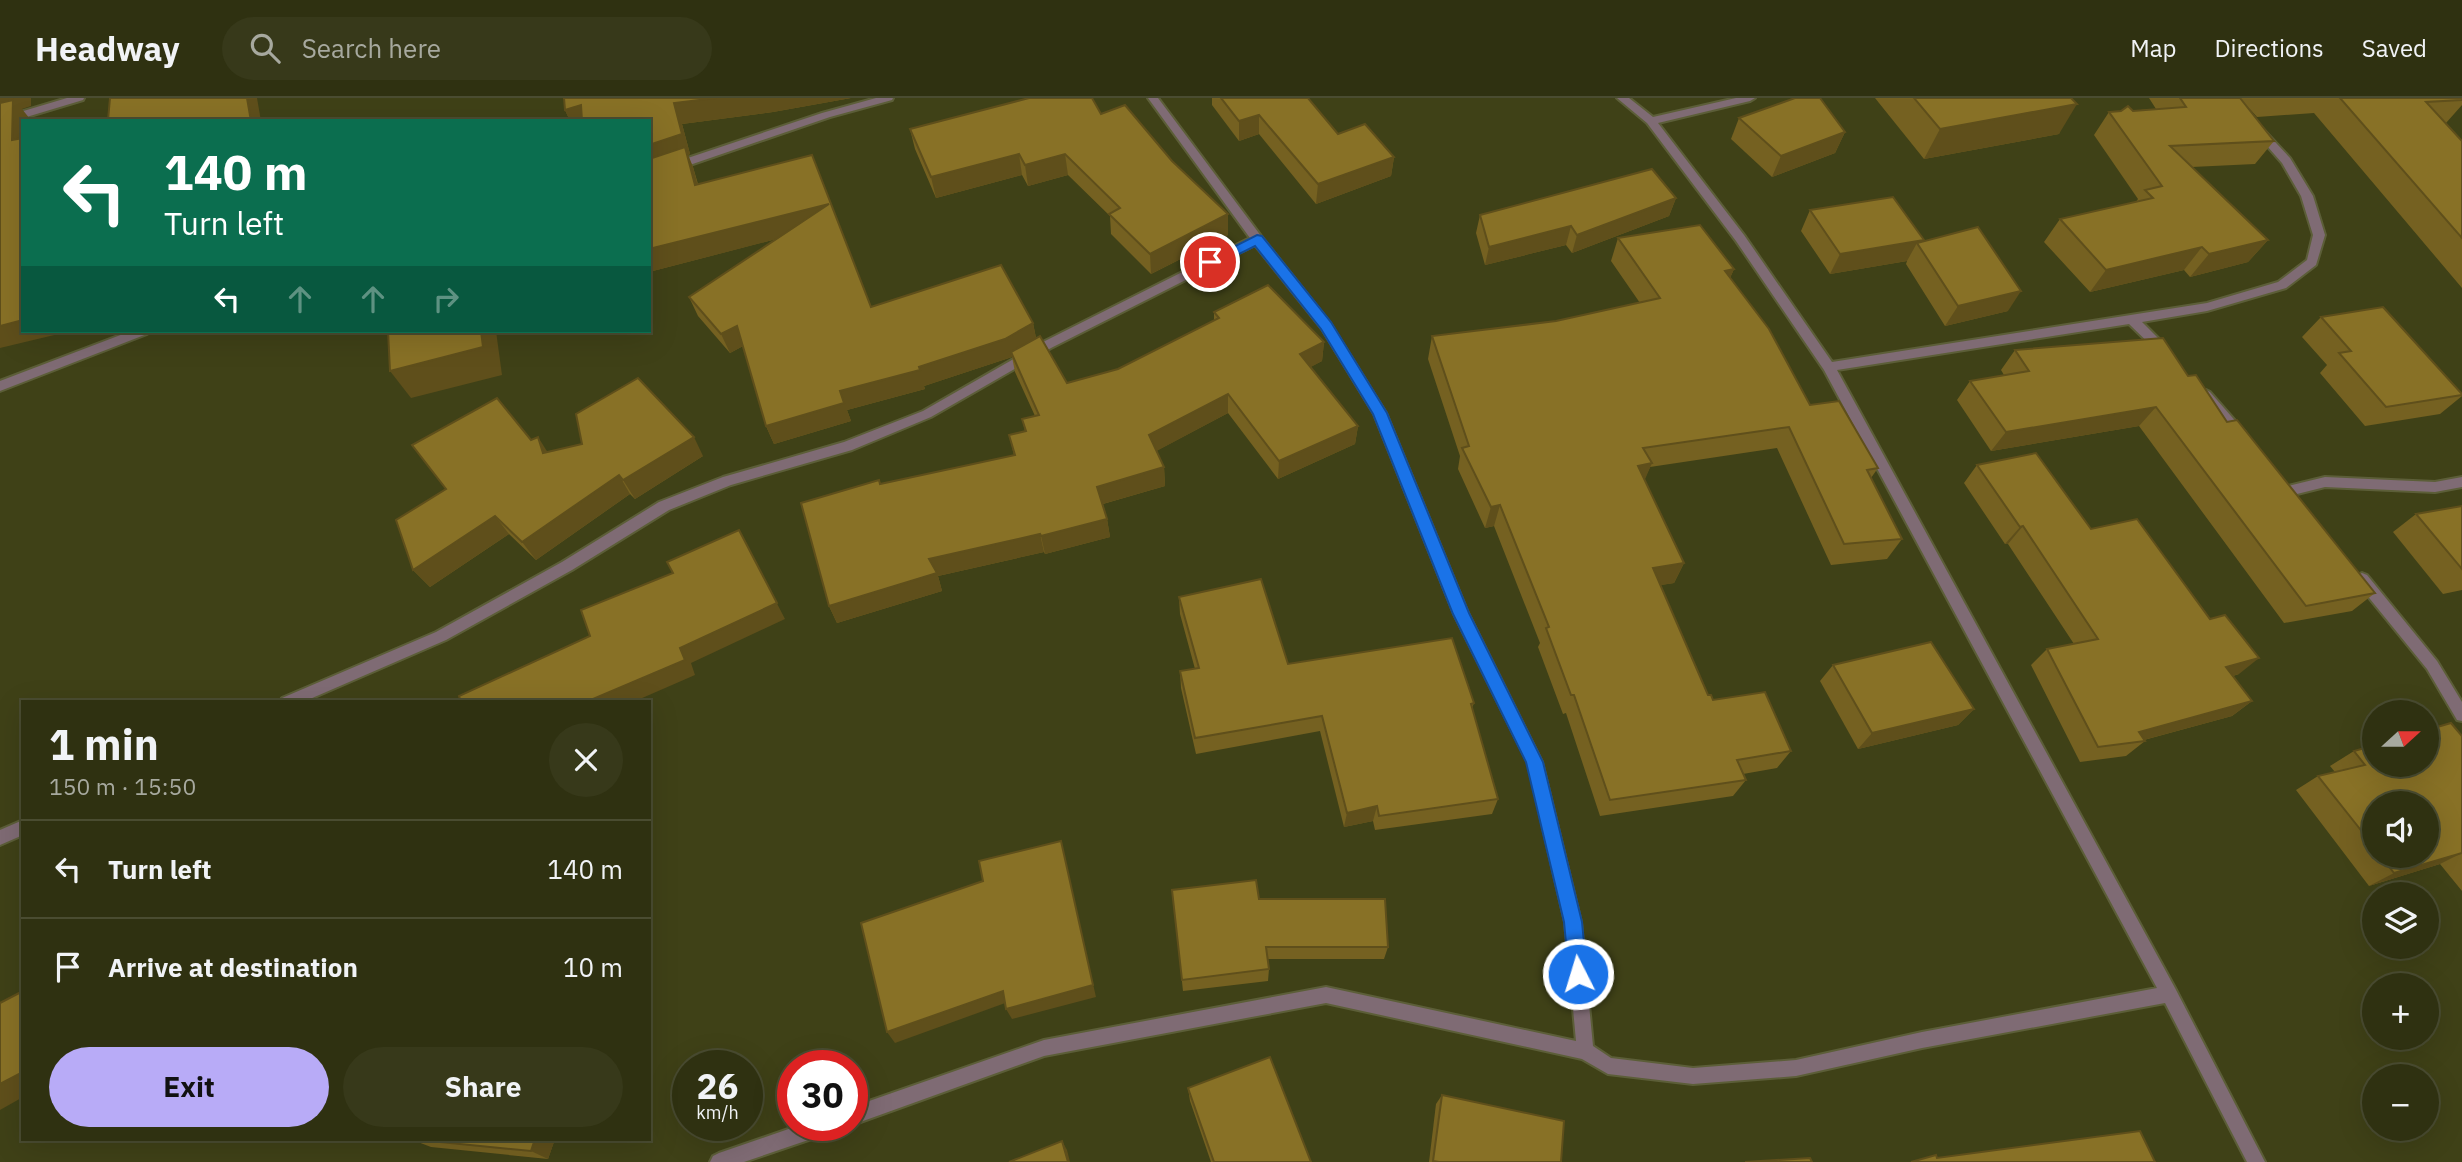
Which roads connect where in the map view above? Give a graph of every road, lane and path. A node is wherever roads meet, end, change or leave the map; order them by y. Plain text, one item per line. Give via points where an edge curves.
1 (79, 98) edge
2 (888, 98) edge
3 (1153, 98) edge
4 (1622, 98) edge
5 (1750, 98) edge
6 (64, 100) edge
7 (1651, 121) junction
8 (0, 122) edge
9 (2252, 124) edge
10 (651, 173) edge
11 (1257, 239) junction
12 (2132, 318) junction
13 (137, 333) edge
14 (2171, 359) edge
15 (1829, 367) junction
16 (0, 386) edge
17 (2200, 389) edge
18 (2254, 450) edge
19 (2462, 482) edge
20 (2288, 490) edge
21 (2350, 564) edge
22 (292, 700) edge
23 (2462, 715) edge
24 (21, 828) edge
25 (0, 838) edge
26 (2169, 994) junction
27 (1585, 1051) junction
28 (868, 1110) edge
29 (780, 1141) edge
30 (719, 1162) edge
31 (2256, 1162) edge

1 - 6 street
2 - 10 street
3 - 11 street
4 - 7 street
5 - 7 street
6 - 8 street
7 - 15 street via 1740,238
9 - 12 street via 2286,161 2307,196 2319,234 2312,262 2281,285 2207,307
11 - 22 street via 1047,345 927,414 847,446 728,481 664,506 441,636
11 - 27 street via 1326,326 1380,413 1461,614 1535,762 1573,922
12 - 14 street
12 - 15 street
13 - 16 street
15 - 26 street
17 - 18 street
19 - 20 street via 2435,487 2350,479
21 - 23 street via 2432,665
24 - 25 street
26 - 27 street via 1796,1068 1693,1076 1608,1066
26 - 31 street
27 - 28 street via 1326,995 1044,1048
29 - 30 street

